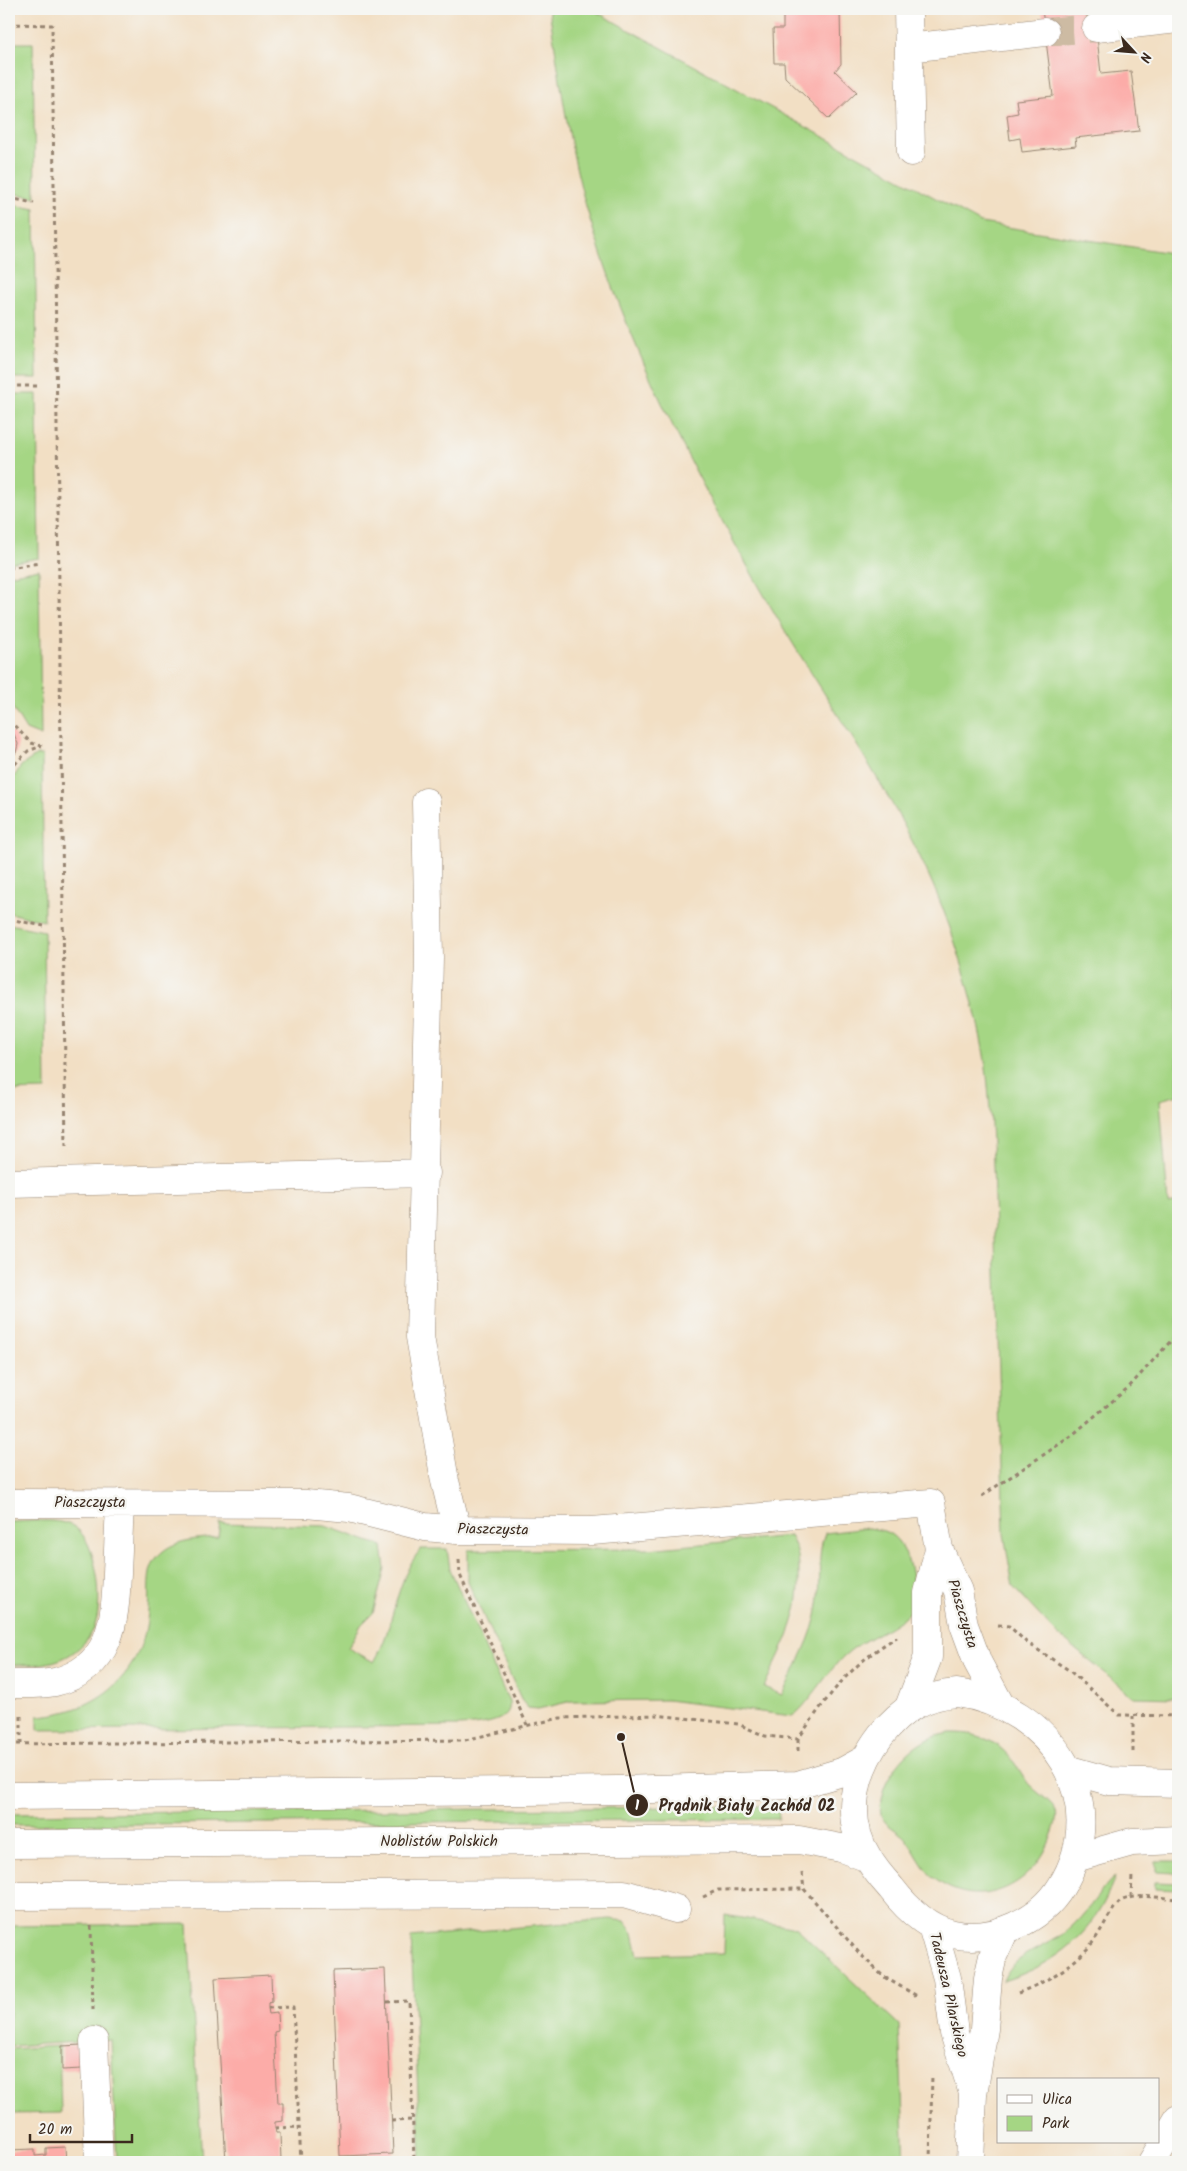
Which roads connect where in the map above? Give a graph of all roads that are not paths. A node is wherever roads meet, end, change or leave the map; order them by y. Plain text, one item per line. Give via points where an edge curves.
1 (908, 9) edge
2 (1178, 20) edge
3 (1096, 28) tunnel mouth
4 (1045, 32) tunnel mouth
5 (909, 48) junction
6 (911, 152) dead end
7 (426, 802) dead end
8 (426, 1173) junction
9 (9, 1183) edge
10 (9, 1503) edge
11 (120, 1503) junction
12 (457, 1530) junction
13 (939, 1549) junction
14 (9, 1684) edge
15 (1000, 1704) junction
16 (909, 1707) junction
17 (864, 1760) junction
18 (1070, 1770) junction
19 (1178, 1783) edge
20 (9, 1796) edge
21 (1178, 1840) edge
22 (9, 1844) edge
23 (868, 1858) junction
24 (1075, 1858) junction
25 (9, 1896) edge
26 (676, 1908) road end
27 (932, 1926) junction
28 (1005, 1930) junction
29 (94, 2041) road end
30 (973, 2094) junction
31 (1178, 2119) edge
32 (98, 2162) edge
33 (970, 2162) edge
34 (1152, 2162) edge

1 - 5 main road
2 - 3 main road
4 - 5 main road
5 - 6 main road
7 - 8 main road via 429,958
8 - 9 main road
8 - 12 main road via 420,1337 445,1481
10 - 11 main road, Piaszczysta
11 - 12 main road, Piaszczysta via 324,1505 420,1526
11 - 14 main road via 116,1614 110,1637 89,1665 64,1679 42,1684
12 - 13 main road, Piaszczysta via 592,1531 931,1503
13 - 15 main road, Piaszczysta via 958,1591 964,1625 978,1663
13 - 16 main road, Piaszczysta via 928,1593 928,1656
15 - 16 main road via 980,1696 956,1693 940,1694
15 - 18 main road via 1041,1734
16 - 17 main road via 883,1732
17 - 20 main road via 842,1772 798,1786
17 - 23 main road via 857,1780 854,1817 858,1838
18 - 19 main road via 1109,1781
18 - 24 main road via 1079,1798 1080,1825
21 - 24 main road via 1132,1842
22 - 23 main road, Noblistów Polskich via 799,1840 841,1848
23 - 27 main road via 898,1897 916,1916
24 - 28 main road via 1069,1875 1040,1911
25 - 26 main road via 624,1894
27 - 28 main road via 954,1934 981,1935
27 - 30 main road, Tadeusza Pilarskiego via 947,1978 954,2033
28 - 30 main road, Tadeusza Pilarskiego via 993,1956 988,1978 984,2029
29 - 32 main road
30 - 33 main road, Tadeusza Pilarskiego
31 - 34 main road

